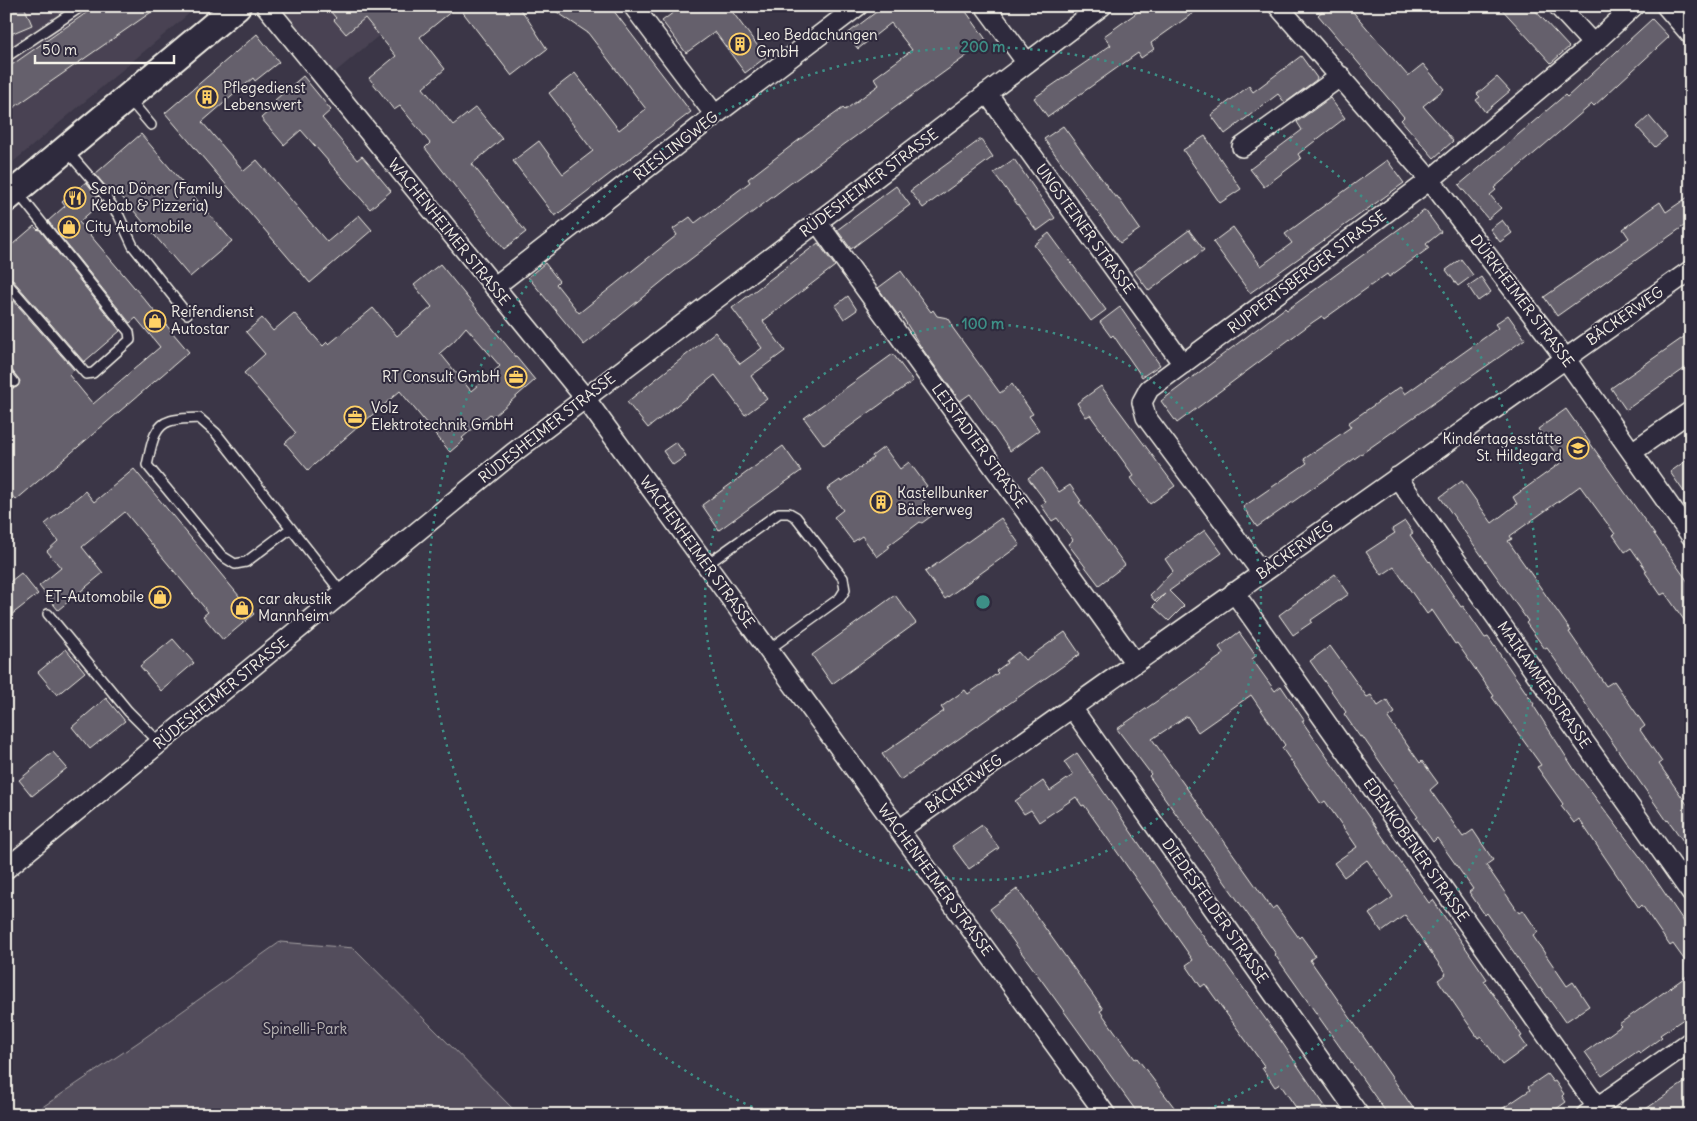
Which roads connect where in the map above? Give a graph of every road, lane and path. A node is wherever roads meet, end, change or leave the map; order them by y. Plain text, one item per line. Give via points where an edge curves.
1 (82, 6) edge
2 (237, 6) edge
3 (266, 6) edge
4 (633, 6) edge
5 (858, 6) edge
6 (985, 6) edge
7 (1102, 6) edge
8 (1278, 6) edge
9 (1558, 6) edge
10 (1634, 6) edge
11 (1666, 6) edge
12 (1691, 36) edge
13 (1593, 44) junction
14 (6, 57) edge
15 (1027, 63) junction
16 (1341, 76) junction
17 (987, 93) junction
18 (128, 97) junction
19 (715, 115) junction
20 (151, 125) dead end
21 (1242, 147) dead end
22 (66, 149) junction
23 (1430, 180) junction
24 (12, 195) edge
25 (823, 230) dead end
26 (1691, 270) edge
27 (6, 282) edge
28 (494, 287) junction
29 (187, 314) dead end
30 (1565, 358) junction
31 (1183, 364) junction
32 (6, 373) edge
33 (14, 382) dead end
34 (584, 398) junction
35 (1691, 411) edge
36 (1632, 452) junction
37 (1397, 477) junction
38 (291, 528) junction
39 (1690, 535) edge
40 (706, 565) junction
41 (1262, 573) junction
42 (1234, 592) junction
43 (342, 593) junction
44 (48, 614) dead end
45 (768, 650) junction
46 (1135, 663) junction
47 (1072, 708) junction
48 (160, 743) junction
49 (899, 830) junction
50 (6, 869) edge
51 (1691, 893) edge
52 (1691, 1041) edge
53 (1592, 1111) edge
54 (1106, 1115) edge
55 (1359, 1115) edge

1 - 14 lane
2 - 18 main road
3 - 28 street, WACHENHEIMER STRASSE
4 - 19 street
5 - 19 street, RIESLINGWEG
6 - 15 street
7 - 15 street, RÜDESHEIMER STRASSE
8 - 16 street, DÜRKHEIMER STRASSE
9 - 13 street
10 - 13 street, RUPPERTSBERGER STRASSE
11 - 12 street
13 - 23 street, RUPPERTSBERGER STRASSE
15 - 17 street, RÜDESHEIMER STRASSE
16 - 21 street
16 - 23 street, DÜRKHEIMER STRASSE
17 - 31 street, UNGSTEINER STRASSE
17 - 34 street, RÜDESHEIMER STRASSE
18 - 20 lane
18 - 22 main road
19 - 28 street, RIESLINGWEG
22 - 24 main road
22 - 29 lane via 101,190 119,216 133,246
23 - 30 street, DÜRKHEIMER STRASSE
23 - 31 street, RUPPERTSBERGER STRASSE
24 - 27 lane via 130,332 130,340 93,373 86,374
25 - 46 street, LEISTADTER STRASSE
26 - 30 street, BÄCKERWEG
28 - 34 street, WACHENHEIMER STRASSE
30 - 36 street, DÜRKHEIMER STRASSE
30 - 37 street, BÄCKERWEG
31 - 41 street, RUPPERTSBERGER STRASSE via 1149,389 1142,402 1146,417
32 - 33 lane
34 - 40 street, WACHENHEIMER STRASSE
34 - 43 street, RÜDESHEIMER STRASSE
35 - 36 street
36 - 39 street, DÜRKHEIMER STRASSE
37 - 41 street, BÄCKERWEG
37 - 51 street, MAIKAMMERSTRASSE
38 - 38 lane via 216,433 199,418 169,421 161,426 154,438 147,465 222,556 236,564 246,562
38 - 43 lane
40 - 45 street, WACHENHEIMER STRASSE
40 - 45 lane via 779,513 789,513 796,517 843,578 845,590 840,598
41 - 42 street, BÄCKERWEG
42 - 46 street, BÄCKERWEG
42 - 53 street, EDENKOBENER STRASSE
43 - 48 street, RÜDESHEIMER STRASSE
44 - 48 lane via 128,711
45 - 49 street, WACHENHEIMER STRASSE
46 - 47 street, BÄCKERWEG
47 - 49 street, BÄCKERWEG
47 - 55 street, DIEDESFELDER STRASSE
48 - 50 street, RÜDESHEIMER STRASSE
49 - 54 street, WACHENHEIMER STRASSE
52 - 53 street

